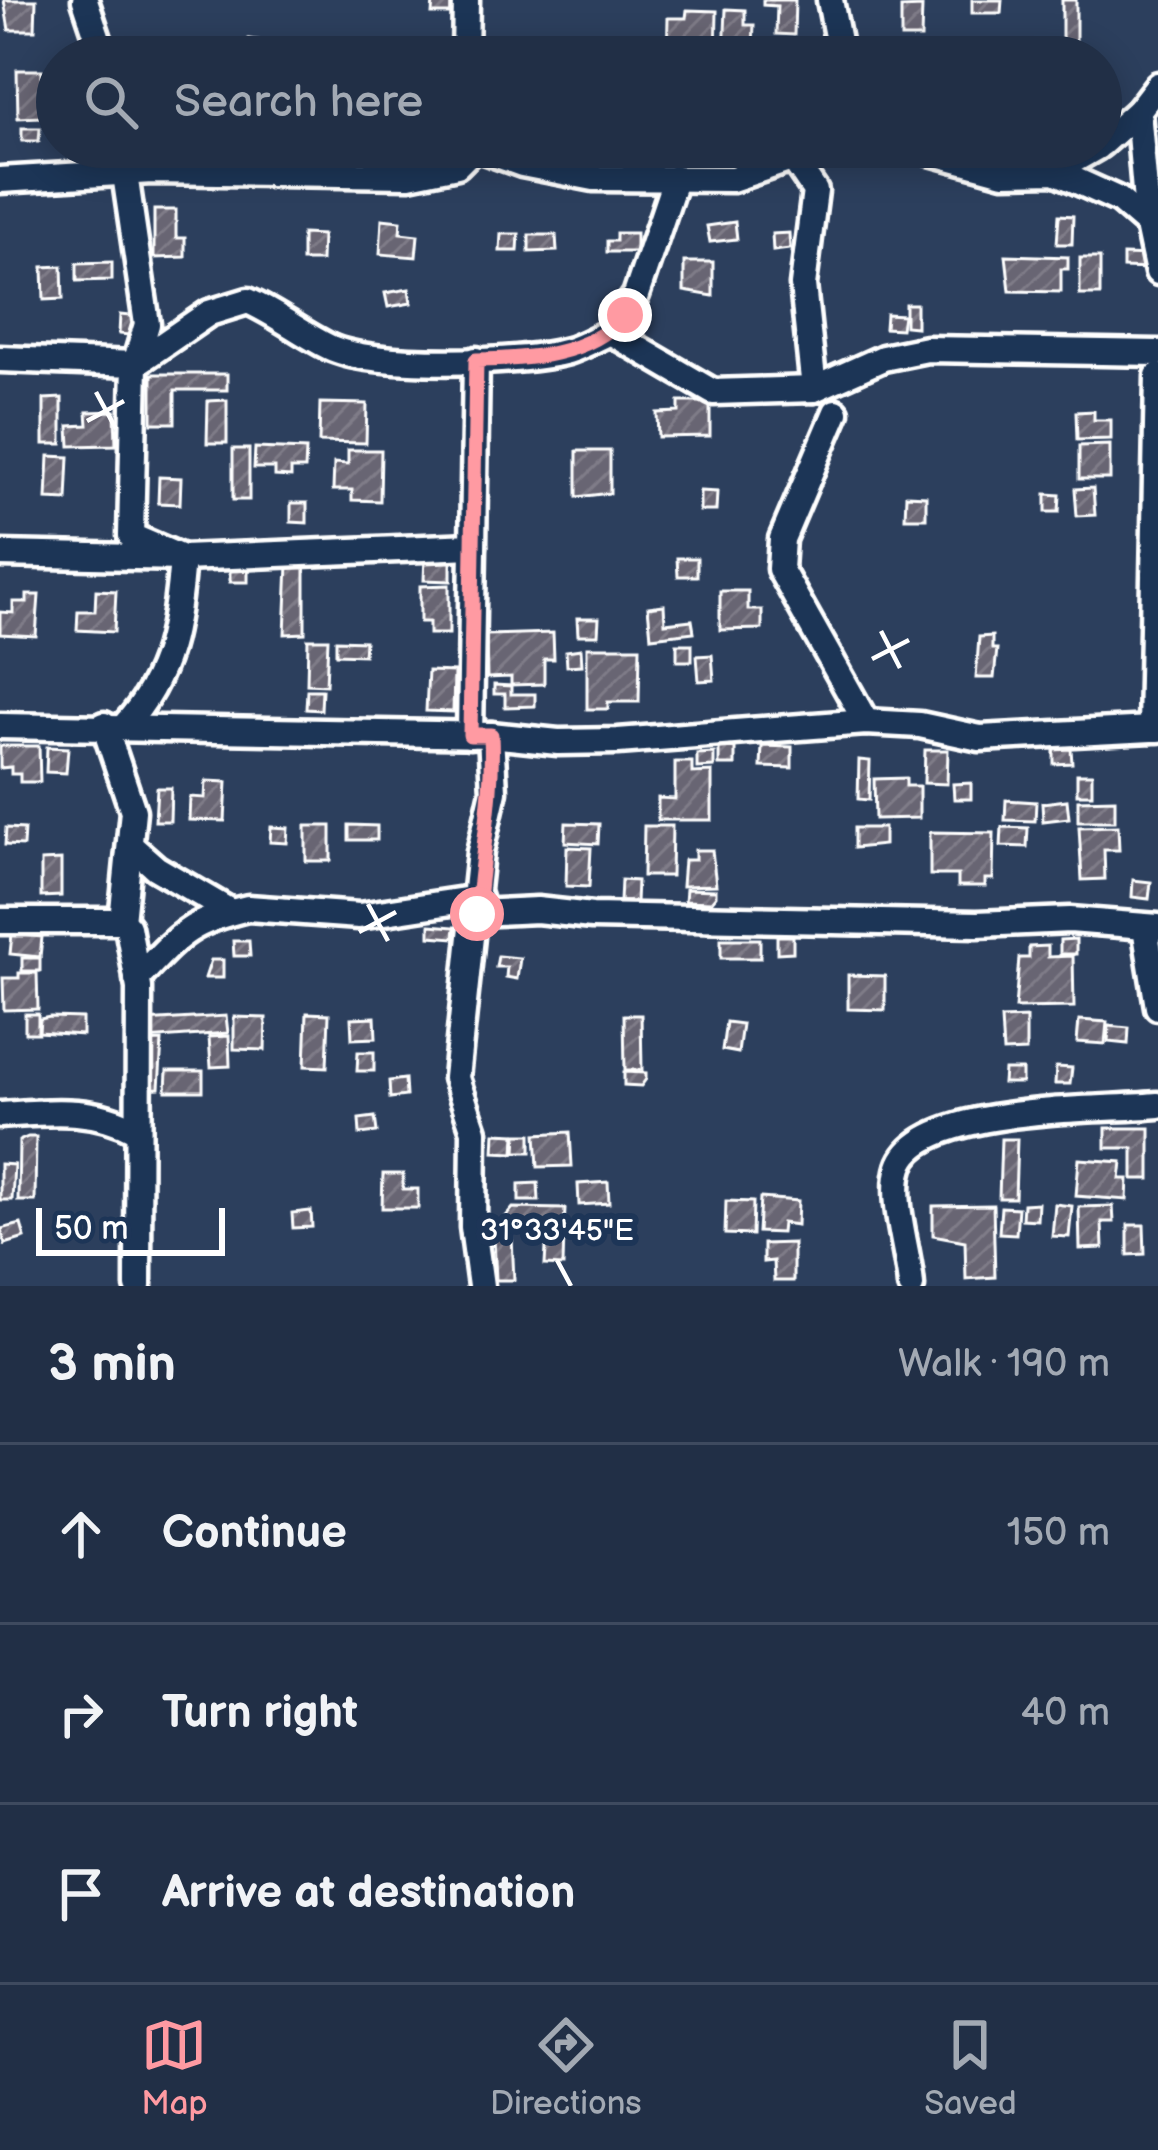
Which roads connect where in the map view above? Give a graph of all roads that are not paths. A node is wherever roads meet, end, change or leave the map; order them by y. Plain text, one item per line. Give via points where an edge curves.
1 (85, 0) edge
2 (466, 0) edge
3 (830, 0) edge
4 (97, 36) edge
5 (465, 36) edge
6 (837, 36) edge
7 (1158, 85) edge
8 (1138, 111) junction
9 (1122, 125) edge
10 (127, 168) edge
11 (443, 168) edge
12 (544, 168) edge
13 (761, 168) edge
14 (805, 168) edge
15 (989, 168) edge
16 (1060, 168) edge
17 (1055, 171) junction
18 (128, 172) junction
19 (676, 177) junction
20 (0, 180) edge
21 (1148, 225) junction
22 (1158, 272) edge
23 (610, 332) junction
24 (1158, 353) edge
25 (0, 359) edge
26 (476, 360) junction
27 (135, 364) junction
28 (1158, 376) edge
29 (814, 388) junction
30 (836, 412) dead end
31 (1156, 535) edge
32 (473, 546) junction
33 (0, 554) edge
34 (182, 558) junction
35 (866, 722) junction
36 (115, 725) junction
37 (0, 726) edge
38 (1155, 729) edge
39 (480, 735) junction
40 (131, 846) junction
41 (477, 906) junction
42 (231, 912) junction
43 (0, 921) edge
44 (122, 921) junction
45 (1151, 927) edge
46 (137, 979) junction
47 (1158, 1007) edge
48 (1158, 1105) edge
49 (0, 1114) edge
50 (137, 1132) junction
51 (138, 1286) edge
52 (481, 1286) edge
53 (911, 1286) edge

1 - 4 street
2 - 5 street
3 - 6 street
7 - 8 street
8 - 9 street
8 - 21 street
10 - 18 street
11 - 18 street via 409,175
12 - 19 street
13 - 19 street via 732,179
14 - 29 street via 815,191 803,285
15 - 17 street
16 - 17 street
17 - 21 street via 1119,200
18 - 20 street
18 - 27 street via 146,324
19 - 23 street via 636,295
21 - 22 street
23 - 26 street via 569,351
23 - 29 street via 712,392
24 - 29 street via 927,349
25 - 27 street
26 - 27 street via 413,361 330,348 248,301 209,313
26 - 32 street
27 - 34 street via 130,536
28 - 31 street
30 - 35 street via 782,539 780,569
31 - 38 street
32 - 34 street
32 - 39 street
33 - 34 street
34 - 36 street via 171,646 150,698
35 - 38 street via 980,738
35 - 39 street via 618,741
36 - 37 street
36 - 39 street
36 - 40 street via 133,811
39 - 41 street via 494,791
40 - 42 street
40 - 44 street
41 - 42 street via 358,916
41 - 45 street via 592,916
41 - 52 street via 456,1078 474,1131
42 - 46 street via 196,920
43 - 44 street
44 - 46 street
45 - 47 street
46 - 50 street
48 - 53 street via 994,1117 910,1148 898,1171
49 - 50 street via 112,1117
50 - 51 street

